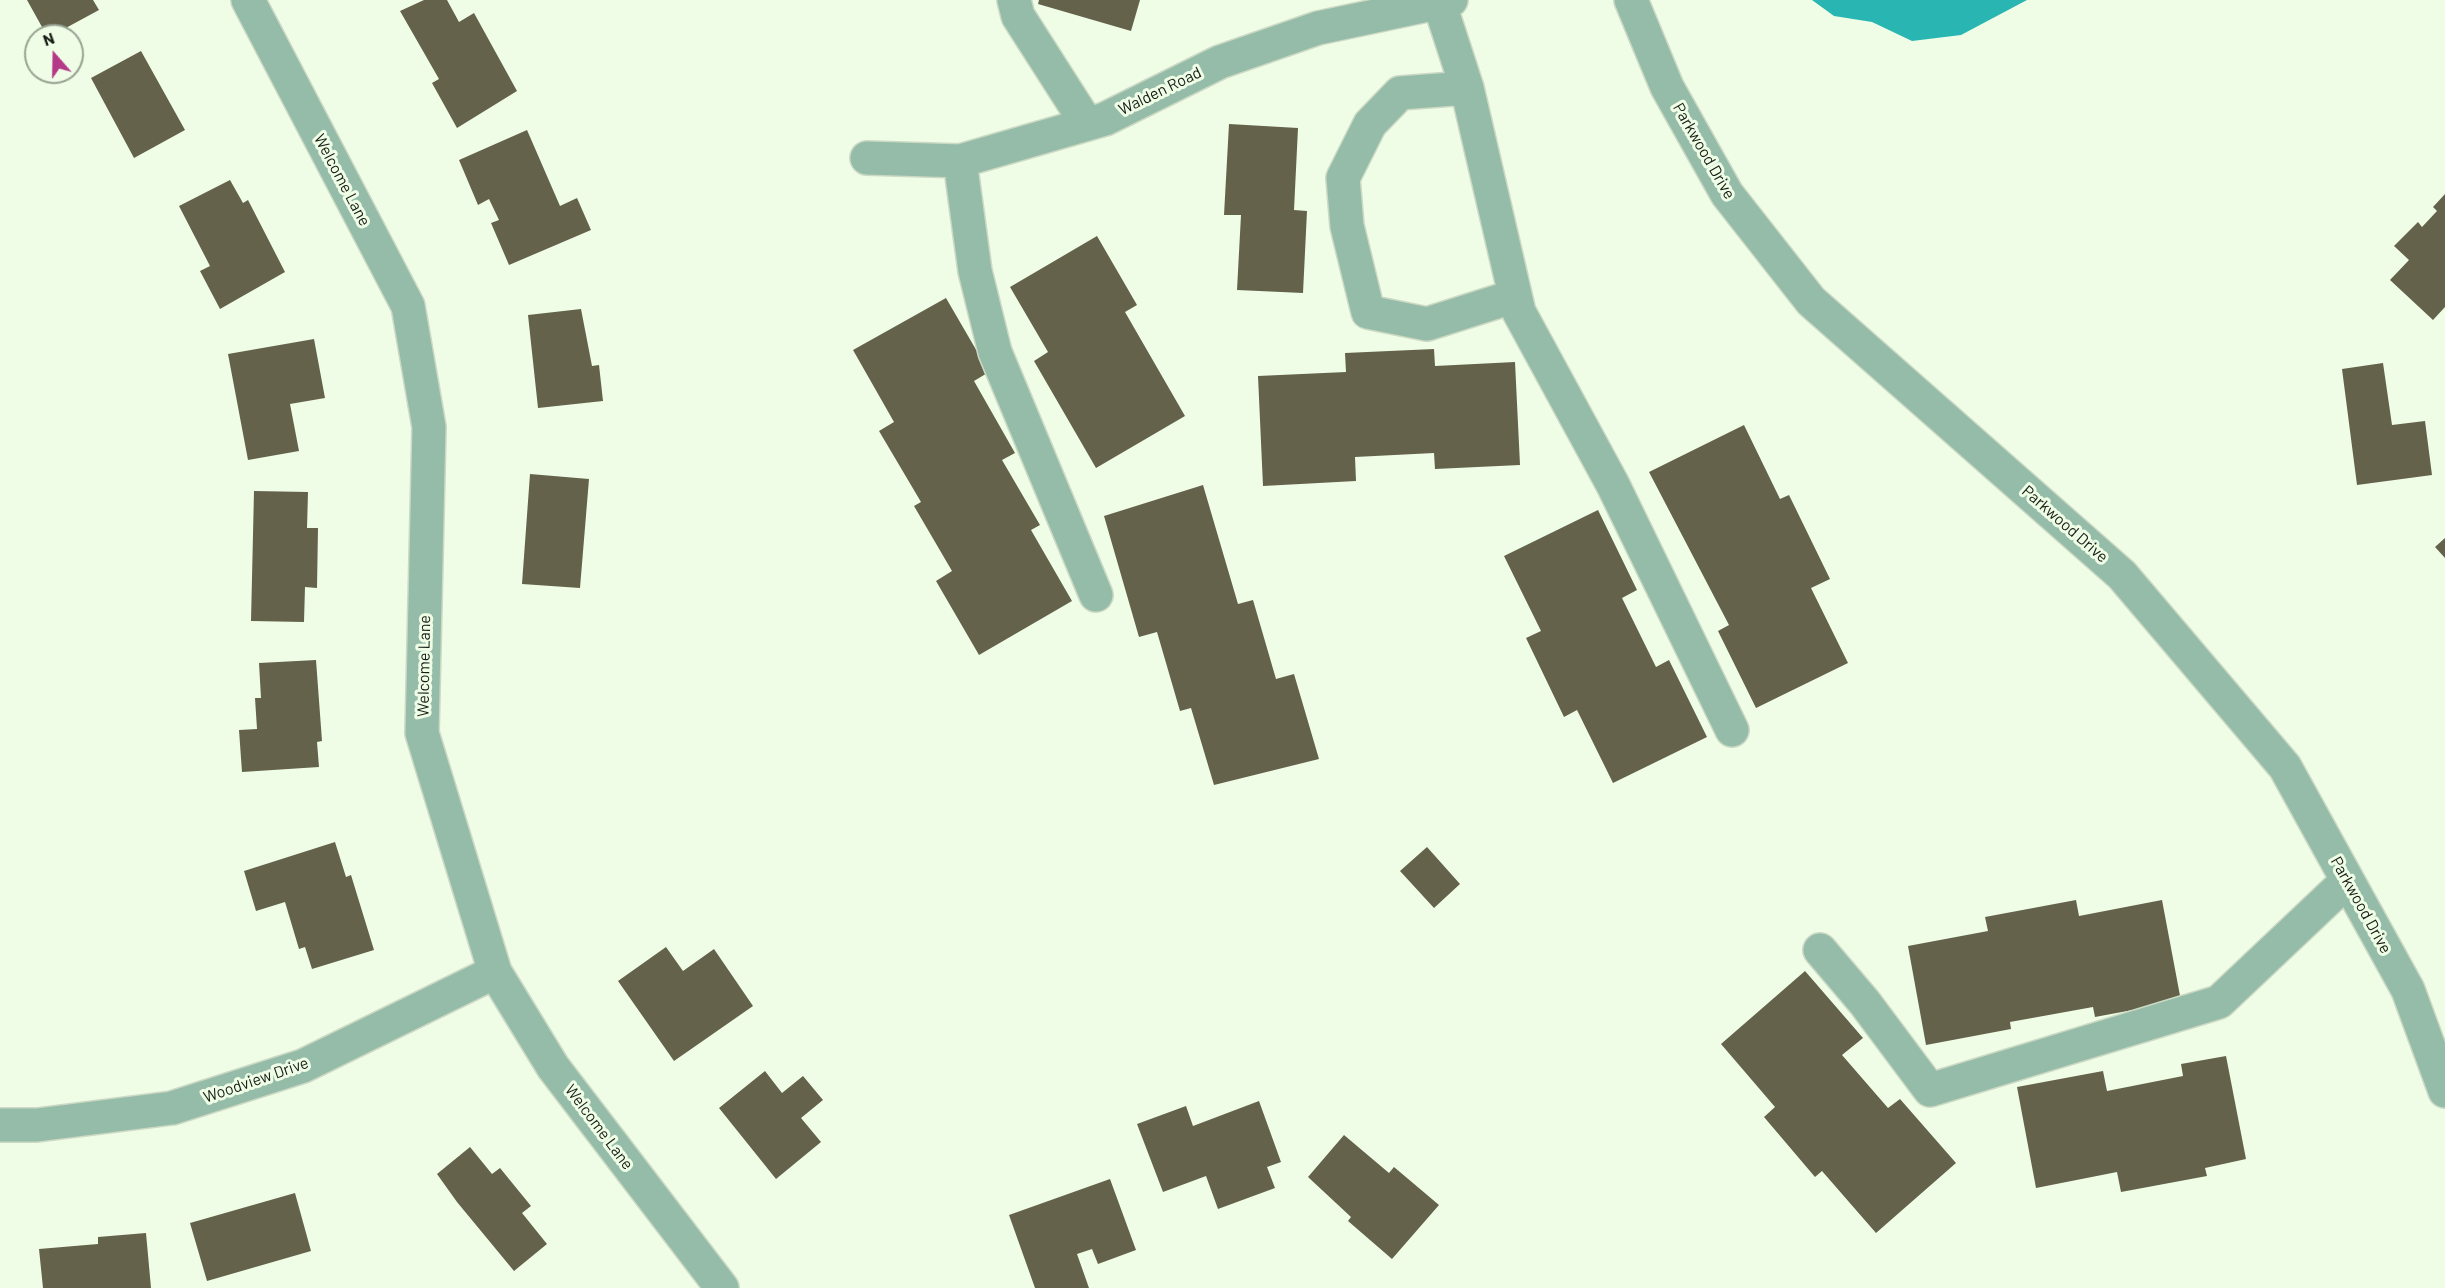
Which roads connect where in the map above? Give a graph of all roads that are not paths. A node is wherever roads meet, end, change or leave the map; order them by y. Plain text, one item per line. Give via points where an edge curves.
1 (248, 0) edge
2 (1014, 0) edge
3 (1631, 0) edge
4 (1445, 1) edge
5 (1467, 88) junction
6 (1088, 124) junction
7 (867, 158) dead end
8 (960, 161) junction
9 (1515, 296) junction
10 (1096, 595) dead end
11 (1732, 730) dead end
12 (2348, 881) junction
13 (1820, 950) dead end
14 (495, 972) junction
15 (2445, 1091) edge
16 (0, 1125) edge
17 (722, 1288) edge

1 - 14 street, Welcome Lane via 408,306 429,428 422,733
2 - 6 street via 1018,16
3 - 12 street, Parkwood Drive via 1667,87 1727,194 1811,301 2122,575 2285,767
4 - 5 street
4 - 6 street, Walden Road via 1318,28 1220,62
5 - 9 street
5 - 9 street via 1400,93 1370,124 1343,178 1347,226 1368,312 1427,324
6 - 8 street, Walden Road
7 - 8 street, Walden Road
8 - 10 street via 975,271 995,352
9 - 11 street via 1519,312 1613,485
12 - 13 street via 2219,1002 1930,1090
12 - 15 street, Parkwood Drive via 2408,990
14 - 16 street, Woodview Drive via 303,1066 172,1108 37,1125
14 - 17 street, Welcome Lane via 553,1067

